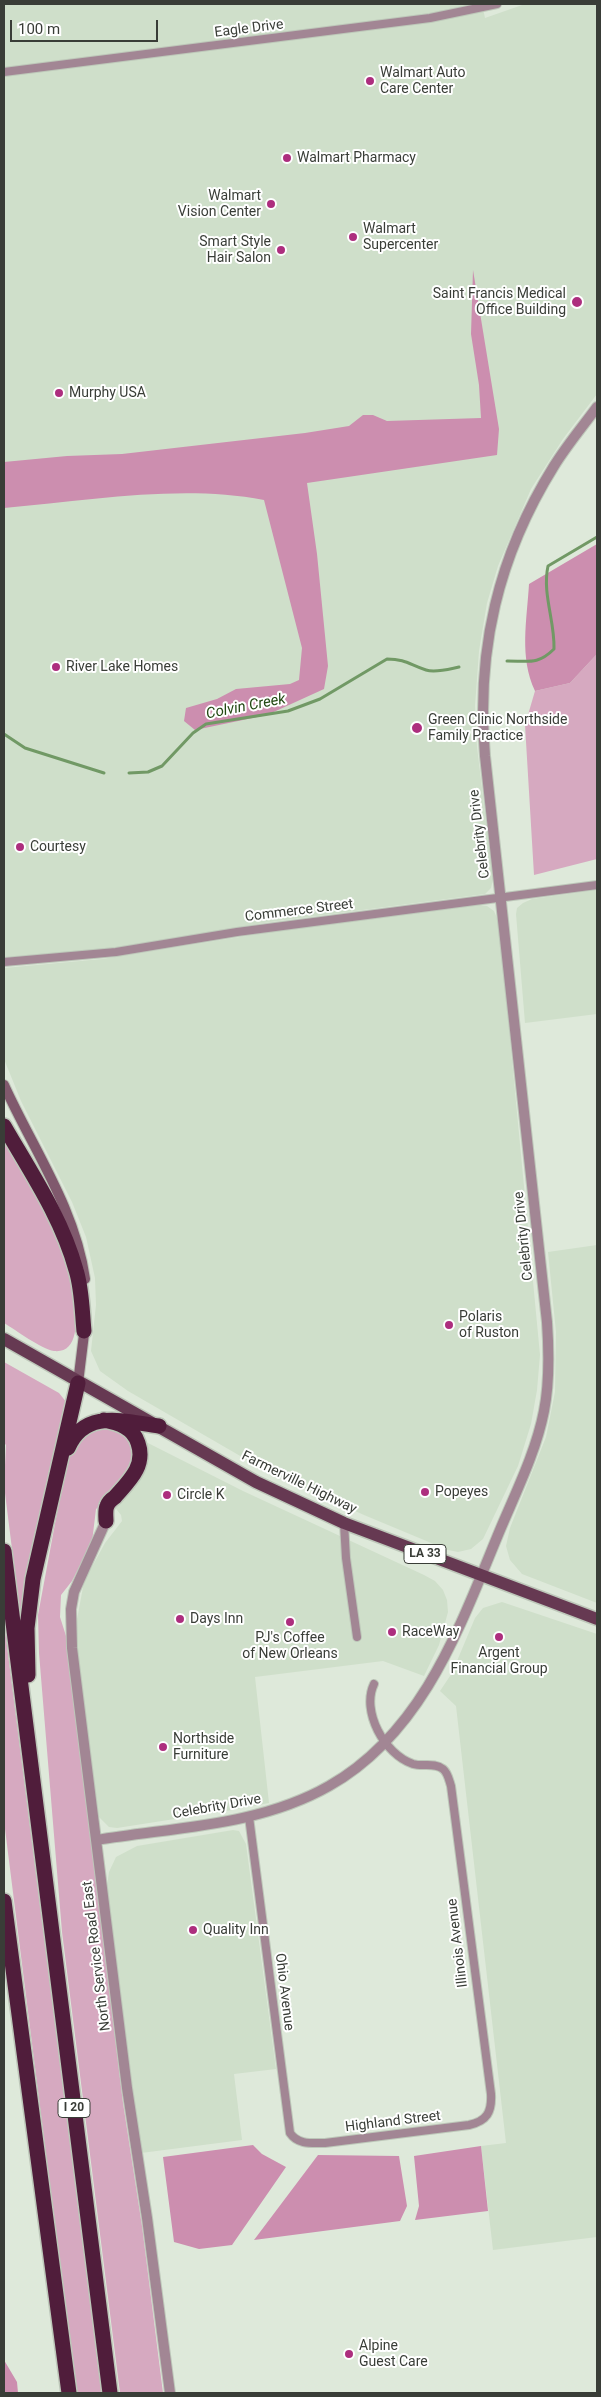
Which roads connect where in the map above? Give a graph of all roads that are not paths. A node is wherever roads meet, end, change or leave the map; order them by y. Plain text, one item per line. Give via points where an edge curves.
1 (497, 4) edge
2 (4, 72) edge
3 (597, 407) edge
4 (597, 885) edge
5 (501, 898) junction
6 (4, 962) edge
7 (4, 1085) edge
8 (4, 1126) edge
9 (84, 1330) junction
10 (9, 1343) edge
11 (78, 1383) junction
12 (104, 1420) junction
13 (159, 1426) junction
14 (60, 1467) junction
15 (106, 1521) joint
16 (344, 1523) junction
17 (4, 1551) edge
18 (481, 1576) junction
19 (597, 1619) edge
20 (358, 1637) dead end
21 (374, 1684) dead end
22 (387, 1742) junction
23 (248, 1817) junction
24 (38, 1824) junction
25 (97, 1840) junction
26 (4, 1901) edge
27 (490, 2112) joint
28 (294, 2140) joint
29 (69, 2393) edge
30 (110, 2393) edge
31 (170, 2393) edge

1 - 2 street, Eagle Drive via 430,18
3 - 5 street, Celebrity Drive via 555,464 529,510 510,553 486,645 482,725
4 - 5 street, Commerce Street
5 - 6 street, Commerce Street via 237,932 116,952
5 - 18 street, Celebrity Drive via 549,1356 544,1411 530,1457
7 - 9 main road via 74,1229 86,1284
8 - 9 highway via 38,1184 70,1250 80,1290
9 - 11 main road
10 - 11 main road, Farmerville Highway / LA 33
11 - 13 main road, Farmerville Highway / LA 33
11 - 14 highway
12 - 13 highway
12 - 14 highway via 89,1424 76,1433
12 - 15 highway via 130,1430 138,1442 140,1456 130,1480 107,1505
13 - 16 main road, Farmerville Highway / LA 33 via 256,1482
14 - 24 highway via 33,1579 27,1628
15 - 25 street, North Service Road East via 74,1592 70,1629
16 - 18 main road, Farmerville Highway / LA 33
16 - 20 street
17 - 24 highway, I 20
18 - 19 main road, Farmerville Highway / LA 33
18 - 22 street, Celebrity Drive via 438,1672
21 - 22 street via 370,1695 375,1726
22 - 23 street, Celebrity Drive via 331,1785 287,1805
22 - 27 street, Illinois Avenue via 395,1752 412,1763 439,1766 446,1771 454,1803 491,2094
23 - 25 street, Celebrity Drive
23 - 28 street, Ohio Avenue via 289,2128
24 - 30 highway, I 20
25 - 31 street, North Service Road East via 127,2088
26 - 29 highway
27 - 28 street, Highland Street via 482,2121 469,2125 325,2143

